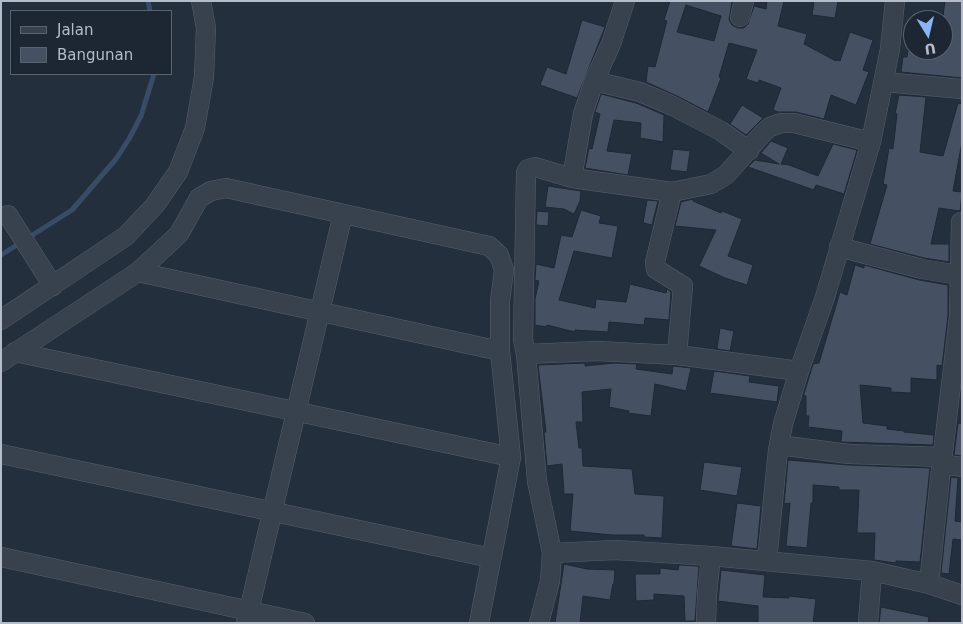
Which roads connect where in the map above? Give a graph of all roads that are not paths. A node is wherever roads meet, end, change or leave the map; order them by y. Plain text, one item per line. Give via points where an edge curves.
1 (201, 1) edge
2 (625, 1) edge
3 (895, 1) edge
4 (594, 81) junction
5 (884, 82) junction
6 (962, 89) edge
7 (871, 142) junction
8 (749, 150) junction
9 (572, 178) junction
10 (672, 192) junction
11 (343, 214) junction
12 (8, 215) dead end
13 (961, 222) edge
14 (838, 247) junction
15 (138, 272) junction
16 (959, 274) junction
17 (53, 286) junction
18 (320, 312) junction
19 (1, 320) edge
20 (500, 351) junction
21 (526, 354) junction
22 (678, 355) junction
23 (8, 357) edge
24 (799, 371) junction
25 (296, 412) junction
26 (779, 446) junction
27 (1, 454) edge
28 (511, 457) junction
29 (942, 460) junction
30 (962, 467) edge
31 (272, 512) junction
32 (552, 553) junction
33 (711, 556) junction
34 (1, 557) edge
35 (492, 558) junction
36 (767, 561) junction
37 (872, 571) junction
38 (929, 584) junction
39 (962, 595) edge
40 (247, 617) edge
41 (305, 623) edge
42 (479, 623) edge
43 (539, 623) edge
44 (706, 623) edge
45 (868, 623) edge

1 - 17 street via 206,28 204,77 194,128 178,172 155,205 126,236
2 - 4 street
3 - 5 street
4 - 8 street via 640,92 673,106 713,126
4 - 9 street via 583,114
5 - 6 street
5 - 7 street
7 - 8 street via 794,123 781,123 770,127
7 - 14 street
8 - 10 street via 726,175 711,184
9 - 10 street
9 - 21 street via 535,167 526,173 522,325
10 - 22 street via 655,262 656,269 683,286
11 - 15 street via 226,188 211,191 199,198 179,234
11 - 18 street
11 - 20 street via 489,246 499,255 504,270
12 - 17 street
13 - 16 street
14 - 16 street via 922,269
14 - 24 street via 825,297
15 - 18 street
15 - 23 street
16 - 29 street via 958,327
17 - 19 street
18 - 20 street
18 - 25 street
20 - 28 street
21 - 22 street via 597,351
21 - 32 street via 537,481
22 - 24 street
23 - 25 street
24 - 26 street
25 - 28 street
25 - 31 street
26 - 29 street
26 - 36 street
27 - 31 street
28 - 35 street
29 - 30 street
29 - 38 street
31 - 35 street
31 - 40 street
32 - 33 street via 616,550
32 - 43 street via 550,582
33 - 36 street
33 - 44 street
34 - 40 street
35 - 42 street
36 - 37 street
37 - 38 street
37 - 45 street
38 - 39 street
40 - 41 street

